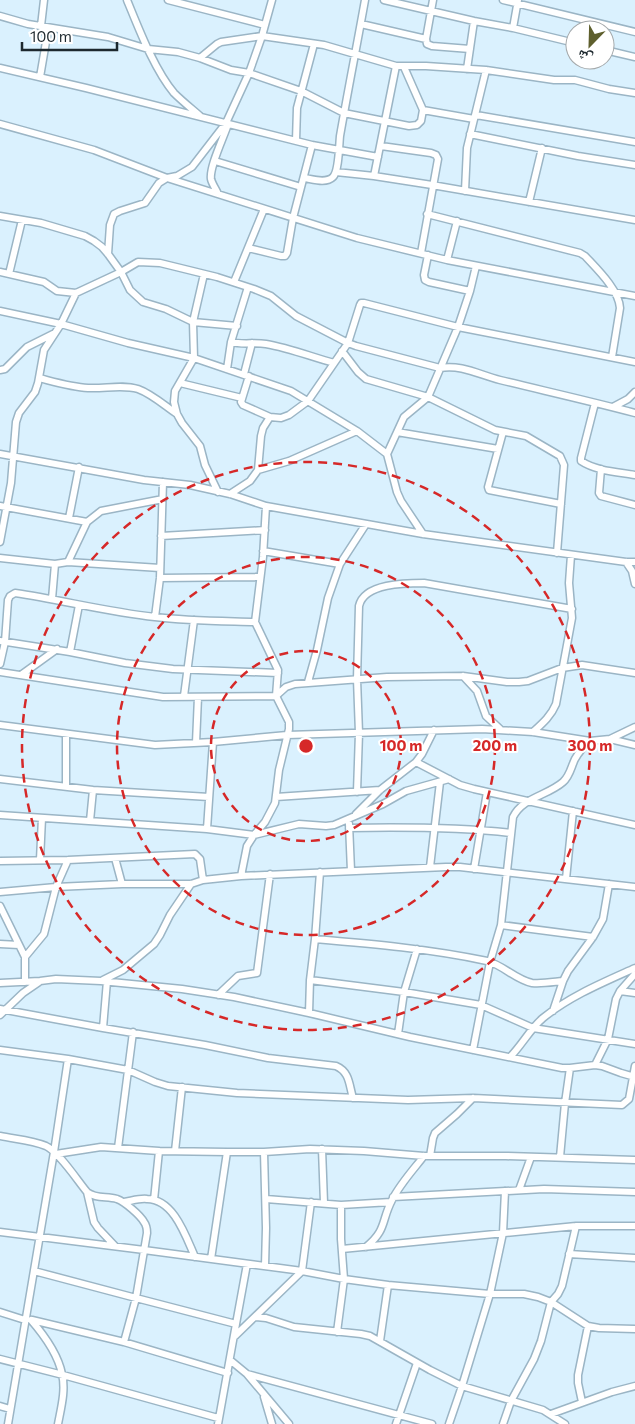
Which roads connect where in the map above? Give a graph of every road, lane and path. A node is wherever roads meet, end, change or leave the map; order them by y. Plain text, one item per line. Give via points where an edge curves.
1 (44, 0) edge
2 (127, 0) edge
3 (168, 0) edge
4 (272, 0) edge
5 (365, 0) edge
6 (384, 0) edge
7 (433, 0) edge
8 (503, 0) edge
9 (518, 2) edge
10 (196, 3) edge
11 (432, 11) junction
12 (0, 16) edge
13 (474, 21) junction
14 (361, 24) junction
15 (265, 25) junction
16 (40, 26) junction
17 (513, 28) junction
18 (635, 32) edge
19 (262, 36) junction
20 (426, 39) junction
21 (565, 41) edge
22 (314, 44) junction
23 (148, 49) junction
24 (470, 49) junction
25 (615, 52) edge
26 (355, 54) junction
27 (635, 57) edge
28 (200, 58) junction
29 (396, 66) junction
30 (404, 67) junction
31 (0, 68) edge
32 (467, 69) junction
33 (486, 70) junction
34 (249, 74) junction
35 (40, 77) junction
36 (301, 92) junction
37 (635, 93) edge
38 (423, 110) junction
39 (344, 113) junction
40 (201, 117) junction
41 (475, 117) junction
42 (384, 121) junction
43 (227, 123) junction
44 (0, 124) edge
45 (470, 134) junction
46 (296, 141) junction
47 (635, 142) edge
48 (312, 145) junction
49 (381, 146) junction
50 (542, 148) junction
51 (338, 150) junction
52 (378, 157) junction
53 (215, 161) junction
54 (635, 164) edge
55 (336, 172) junction
56 (374, 176) junction
57 (167, 178) junction
58 (304, 178) junction
59 (432, 185) junction
60 (301, 187) junction
61 (465, 191) junction
62 (218, 194) junction
63 (529, 202) junction
64 (264, 209) junction
65 (427, 214) junction
66 (0, 216) edge
67 (293, 218) junction
68 (22, 220) junction
69 (635, 220) edge
70 (457, 221) junction
71 (248, 248) junction
72 (108, 254) junction
73 (424, 254) junction
74 (447, 260) junction
75 (476, 266) junction
76 (0, 272) edge
77 (121, 272) junction
78 (8, 274) junction
79 (204, 274) junction
80 (234, 282) junction
81 (248, 287) junction
82 (470, 291) junction
83 (76, 293) junction
84 (616, 293) junction
85 (635, 296) edge
86 (0, 310) edge
87 (194, 322) junction
88 (61, 324) junction
89 (236, 326) junction
90 (458, 327) junction
91 (56, 332) junction
92 (231, 342) junction
93 (252, 343) junction
94 (348, 343) junction
95 (342, 351) junction
96 (612, 357) junction
97 (194, 358) junction
98 (635, 362) edge
99 (334, 363) junction
100 (227, 368) junction
101 (440, 368) junction
102 (0, 370) edge
103 (246, 375) junction
104 (39, 378) junction
105 (180, 383) junction
106 (635, 392) edge
107 (428, 397) junction
108 (242, 398) junction
109 (308, 401) junction
110 (595, 403) junction
111 (613, 407) junction
112 (635, 413) edge
113 (177, 414) junction
114 (270, 417) junction
115 (357, 431) junction
116 (397, 432) junction
117 (503, 432) junction
118 (498, 449) junction
119 (0, 454) edge
120 (387, 454) junction
121 (13, 456) junction
122 (79, 467) junction
123 (601, 469) junction
124 (258, 470) junction
125 (635, 475) edge
126 (164, 482) junction
127 (218, 492) junction
128 (230, 494) junction
129 (163, 499) junction
130 (561, 504) junction
131 (635, 505) edge
132 (266, 506) junction
133 (4, 507) edge
134 (69, 518) junction
135 (87, 522) junction
136 (366, 524) junction
137 (265, 530) junction
138 (423, 534) junction
139 (161, 536) junction
140 (0, 542) edge
141 (263, 551) junction
142 (557, 553) junction
143 (571, 554) junction
144 (0, 558) edge
145 (68, 562) junction
146 (626, 562) junction
147 (635, 562) edge
148 (55, 564) junction
149 (340, 564) junction
150 (160, 568) junction
151 (260, 577) junction
152 (160, 578) junction
153 (635, 584) edge
154 (52, 598) junction
155 (79, 605) junction
156 (572, 609) junction
157 (155, 618) junction
158 (194, 620) junction
159 (255, 622) junction
160 (2, 642) edge
161 (57, 650) junction
162 (70, 652) junction
163 (0, 664) edge
164 (562, 668) junction
165 (187, 670) junction
166 (0, 672) edge
167 (278, 673) junction
168 (635, 673) edge
169 (21, 675) junction
170 (463, 676) junction
171 (357, 679) junction
172 (308, 682) junction
173 (184, 696) junction
174 (276, 696) junction
175 (198, 697) junction
176 (0, 725) edge
177 (635, 727) edge
178 (500, 729) junction
179 (434, 730) junction
180 (359, 732) junction
181 (533, 732) junction
182 (66, 734) junction
183 (287, 735) junction
184 (610, 739) junction
185 (590, 741) junction
186 (213, 742) junction
187 (196, 743) junction
188 (635, 745) edge
189 (416, 762) junction
190 (0, 779) edge
191 (449, 779) junction
192 (440, 782) junction
193 (66, 786) junction
194 (93, 790) junction
195 (380, 790) junction
196 (358, 792) junction
197 (488, 792) junction
198 (209, 797) junction
199 (276, 797) junction
200 (526, 802) junction
201 (573, 811) junction
202 (0, 815) edge
203 (42, 818) junction
204 (351, 819) junction
205 (90, 821) junction
206 (635, 825) edge
207 (434, 827) junction
208 (349, 828) junction
209 (206, 829) junction
210 (481, 830) junction
211 (511, 834) junction
212 (254, 835) junction
213 (115, 858) junction
214 (0, 860) edge
215 (40, 860) junction
216 (68, 860) junction
217 (430, 867) junction
218 (474, 869) junction
219 (351, 870) junction
220 (320, 872) junction
221 (507, 873) junction
222 (270, 874) junction
223 (241, 876) junction
224 (566, 879) junction
225 (203, 880) junction
226 (122, 884) junction
227 (191, 884) junction
228 (609, 884) junction
229 (635, 886) edge
230 (56, 887) junction
231 (0, 892) edge
232 (0, 906) edge
233 (501, 925) junction
234 (593, 936) junction
235 (315, 939) junction
236 (0, 944) edge
237 (19, 944) junction
238 (417, 949) junction
239 (25, 958) junction
240 (490, 962) junction
241 (635, 968) edge
242 (635, 974) edge
243 (310, 980) junction
244 (40, 981) junction
245 (104, 981) junction
246 (563, 981) junction
247 (25, 982) junction
248 (0, 983) edge
249 (620, 991) junction
250 (404, 992) junction
251 (635, 993) edge
252 (218, 995) junction
253 (481, 1004) junction
254 (3, 1009) edge
255 (552, 1011) junction
256 (309, 1013) junction
257 (0, 1015) edge
258 (103, 1028) junction
259 (534, 1028) junction
260 (133, 1032) junction
261 (398, 1034) junction
262 (608, 1039) junction
263 (635, 1044) edge
264 (0, 1050) edge
265 (473, 1050) junction
266 (510, 1057) junction
267 (68, 1059) junction
268 (595, 1065) junction
269 (635, 1066) edge
270 (570, 1068) junction
271 (128, 1070) junction
272 (634, 1077) edge
273 (182, 1087) junction
274 (353, 1098) junction
275 (473, 1098) junction
276 (564, 1103) junction
277 (0, 1136) edge
278 (118, 1148) junction
279 (322, 1149) junction
280 (159, 1151) junction
281 (174, 1151) junction
282 (227, 1152) junction
283 (264, 1152) junction
284 (55, 1153) junction
285 (427, 1156) junction
286 (531, 1157) junction
287 (560, 1157) junction
288 (635, 1160) edge
289 (519, 1190) junction
290 (505, 1191) junction
291 (87, 1192) junction
292 (635, 1192) edge
293 (266, 1199) junction
294 (154, 1200) junction
295 (392, 1200) junction
296 (124, 1202) junction
297 (310, 1202) junction
298 (324, 1203) junction
299 (341, 1204) junction
300 (576, 1226) junction
301 (635, 1226) edge
302 (0, 1232) edge
303 (503, 1233) junction
304 (40, 1237) junction
305 (115, 1246) junction
306 (365, 1248) junction
307 (342, 1249) junction
308 (144, 1250) junction
309 (569, 1254) junction
310 (195, 1257) junction
311 (635, 1258) edge
312 (211, 1259) junction
313 (246, 1264) junction
314 (265, 1266) junction
315 (34, 1270) junction
316 (302, 1271) junction
317 (344, 1279) junction
318 (388, 1285) junction
319 (490, 1294) junction
320 (136, 1298) junction
321 (551, 1302) junction
322 (0, 1312) edge
323 (256, 1317) junction
324 (28, 1318) junction
325 (236, 1324) junction
326 (588, 1326) junction
327 (635, 1329) edge
328 (337, 1332) junction
329 (235, 1336) junction
330 (380, 1341) junction
331 (124, 1342) junction
332 (0, 1359) edge
333 (230, 1360) junction
334 (417, 1363) junction
335 (17, 1364) junction
336 (228, 1372) junction
337 (247, 1374) junction
338 (63, 1375) junction
339 (462, 1386) junction
340 (635, 1386) edge
341 (262, 1393) junction
342 (512, 1401) junction
343 (582, 1402) junction
344 (0, 1406) edge
345 (10, 1409) junction
346 (551, 1414) junction
347 (399, 1415) junction
348 (218, 1421) edge
349 (8, 1424) edge
350 (58, 1424) edge
351 (272, 1424) edge
352 (289, 1424) edge
353 (396, 1424) edge
354 (432, 1424) edge
355 (450, 1424) edge
356 (503, 1424) edge
357 (566, 1424) edge

1 - 16 street
2 - 23 street
3 - 10 street
4 - 15 street
5 - 14 street
6 - 11 street
7 - 11 street
8 - 9 street
9 - 17 street
9 - 18 street
10 - 15 street
11 - 13 street
11 - 20 street
12 - 16 street
13 - 17 street
13 - 24 street
14 - 20 street
14 - 26 street
15 - 19 street
16 - 23 street via 108,37
16 - 35 street via 47,36
17 - 21 street
19 - 22 street
19 - 28 street via 221,42
19 - 34 street
20 - 24 street via 428,45
22 - 26 street
22 - 36 street
23 - 28 street
23 - 40 street via 172,90
24 - 32 street
25 - 27 street
26 - 29 street
26 - 39 street
28 - 34 street
29 - 30 street
29 - 42 street
30 - 32 street
30 - 38 street
31 - 35 street
32 - 33 street
33 - 37 street via 576,80
33 - 41 street
34 - 36 street
34 - 43 street
35 - 40 street
36 - 39 street
36 - 46 street
38 - 41 street
38 - 42 street via 418,125
39 - 42 street
39 - 51 street
40 - 43 street
41 - 45 street
41 - 47 street
42 - 49 street
43 - 46 street
43 - 53 street
43 - 57 street via 192,167 178,176
44 - 57 street via 94,150
45 - 50 street
45 - 61 street
46 - 48 street
48 - 51 street
48 - 58 street
49 - 52 street
49 - 59 street via 436,155 438,159
50 - 54 street
50 - 63 street
51 - 52 street
51 - 55 street
52 - 56 street
53 - 60 street
53 - 62 street via 211,175
55 - 56 street
55 - 58 street via 325,180
56 - 59 street
57 - 62 street
57 - 72 street via 159,183 145,203 114,214
58 - 60 street
59 - 61 street
59 - 65 street
60 - 67 street
61 - 63 street
62 - 64 street
63 - 69 street
64 - 67 street
64 - 71 street
65 - 70 street
65 - 73 street
66 - 68 street
67 - 71 street via 285,256
67 - 73 street
68 - 72 street via 85,236
68 - 78 street
70 - 74 street
70 - 84 street via 580,253
71 - 80 street
72 - 77 street
73 - 74 street
73 - 82 street via 425,280
74 - 75 street
75 - 82 street
75 - 84 street
76 - 78 street
77 - 79 street via 142,262
77 - 83 street
77 - 87 street via 130,290 143,302
78 - 83 street via 44,282 57,291
79 - 80 street
79 - 87 street
80 - 81 street
81 - 89 street
81 - 94 street via 271,296 296,316
82 - 90 street
83 - 88 street
84 - 85 street
84 - 96 street via 620,308
86 - 88 street
87 - 89 street
87 - 97 street
88 - 91 street
88 - 97 street
89 - 92 street
90 - 94 street via 362,303
90 - 96 street
90 - 101 street
91 - 102 street via 27,347
91 - 104 street via 44,350
92 - 93 street
92 - 100 street
93 - 99 street
93 - 103 street
94 - 95 street
94 - 101 street
95 - 99 street
95 - 107 street via 366,379
96 - 98 street
97 - 100 street
97 - 105 street
99 - 109 street
100 - 103 street
101 - 107 street
101 - 110 street via 459,368
103 - 108 street
103 - 109 street
104 - 113 street via 90,388 129,387 146,393
104 - 121 street via 35,392 19,413
105 - 108 street
105 - 113 street via 175,391
106 - 111 street
107 - 116 street via 404,417
107 - 117 street
108 - 114 street via 243,405
109 - 114 street via 289,415
109 - 115 street
110 - 111 street
110 - 123 street via 581,461
111 - 112 street
113 - 127 street via 200,446
114 - 124 street via 261,436
115 - 120 street
115 - 124 street
116 - 118 street
116 - 120 street
117 - 118 street
117 - 130 street via 526,436 560,456 564,465
118 - 130 street via 489,490
119 - 121 street
120 - 138 street via 401,501
121 - 122 street
121 - 133 street via 11,483
122 - 126 street
122 - 134 street
123 - 125 street
123 - 131 street via 601,496
124 - 128 street via 250,481
126 - 127 street
126 - 129 street
127 - 128 street
128 - 132 street
129 - 135 street via 102,511
129 - 139 street
130 - 142 street
132 - 136 street
132 - 137 street
133 - 134 street
133 - 140 street
134 - 135 street
135 - 145 street
136 - 138 street
136 - 149 street
137 - 139 street
137 - 141 street
138 - 142 street
139 - 150 street
141 - 149 street
141 - 151 street
142 - 143 street
143 - 146 street
143 - 156 street via 569,583
144 - 148 street
145 - 148 street
145 - 150 street
146 - 147 street
146 - 153 street
148 - 154 street
149 - 172 street via 328,598
150 - 152 street
151 - 152 street
151 - 159 street
152 - 157 street
154 - 155 street
154 - 160 street via 10,596
155 - 157 street
155 - 162 street
156 - 164 street
156 - 171 street via 424,583 373,589 359,606
157 - 158 street
158 - 159 street
158 - 165 street
159 - 167 street
160 - 161 street
160 - 163 street
161 - 162 street
161 - 169 street
162 - 165 street via 125,663
164 - 168 street via 582,665
164 - 170 street via 519,682
164 - 181 street via 553,712
165 - 167 street
165 - 173 street
166 - 169 street
167 - 174 street
169 - 173 street via 163,697
170 - 171 street
170 - 178 street via 477,691 486,716
171 - 172 street
171 - 180 street
172 - 174 street via 286,687
173 - 175 street
174 - 175 street
174 - 183 street via 289,722
175 - 187 street
176 - 182 street
177 - 184 street
178 - 179 street
178 - 181 street
179 - 180 street
179 - 189 street
180 - 183 street
180 - 196 street
181 - 185 street
182 - 187 street via 155,745
182 - 193 street
183 - 186 street
183 - 199 street
184 - 185 street
184 - 188 street
185 - 200 street via 575,759 563,782
186 - 187 street
186 - 198 street
189 - 191 street
189 - 195 street
190 - 193 street
191 - 192 street
191 - 197 street
192 - 204 street via 406,791
192 - 207 street
193 - 194 street
194 - 198 street
194 - 205 street
195 - 196 street
195 - 204 street
196 - 199 street
197 - 200 street
197 - 210 street
198 - 209 street
199 - 212 street via 265,822
200 - 201 street
200 - 211 street via 513,817
201 - 206 street
201 - 224 street
202 - 203 street
203 - 205 street
203 - 215 street
204 - 208 street
204 - 212 street via 326,826 299,824
205 - 209 street
207 - 208 street
207 - 210 street
207 - 217 street
208 - 219 street
209 - 212 street
210 - 211 street
210 - 218 street
211 - 221 street
212 - 223 street via 247,846
213 - 216 street
213 - 225 street via 195,854 200,859
213 - 226 street
214 - 215 street
215 - 216 street
216 - 230 street
217 - 218 street
217 - 219 street
218 - 221 street
219 - 220 street
220 - 222 street
220 - 235 street
221 - 224 street
221 - 233 street
222 - 223 street
222 - 252 street via 257,973 238,976
223 - 225 street
224 - 228 street
225 - 227 street
226 - 227 street
226 - 230 street
227 - 245 street via 154,944
228 - 229 street
228 - 234 street via 603,919
230 - 231 street
230 - 239 street via 44,934
232 - 237 street
233 - 234 street
233 - 240 street
234 - 246 street
235 - 238 street
235 - 243 street
236 - 237 street
237 - 239 street
238 - 240 street
238 - 250 street
239 - 247 street
240 - 246 street via 533,983
240 - 253 street
241 - 255 street
242 - 249 street
243 - 250 street
243 - 256 street
244 - 245 street
244 - 247 street
244 - 254 street
245 - 252 street
245 - 258 street
246 - 255 street
247 - 248 street
249 - 251 street
249 - 262 street
250 - 253 street
250 - 261 street
252 - 256 street
253 - 259 street
253 - 265 street
254 - 257 street
254 - 258 street
255 - 259 street
256 - 261 street
258 - 260 street
259 - 262 street
259 - 266 street
260 - 271 street
260 - 274 street via 268,1058 336,1066 346,1073
261 - 265 street
262 - 263 street
262 - 268 street
264 - 267 street
265 - 266 street
266 - 270 street
267 - 271 street
267 - 284 street
268 - 270 street
268 - 272 street
269 - 272 street
270 - 276 street
271 - 273 street via 155,1082
271 - 278 street
272 - 276 street via 629,1099 622,1105
273 - 274 street via 237,1094
273 - 281 street
274 - 275 street
275 - 276 street
275 - 285 street via 435,1133
276 - 287 street
277 - 284 street via 44,1145
278 - 280 street
278 - 284 street
279 - 283 street
279 - 285 street
279 - 298 street
280 - 281 street
280 - 294 street
281 - 282 street
282 - 283 street
282 - 312 street
283 - 293 street
284 - 291 street
284 - 304 street
285 - 286 street
285 - 295 street via 402,1183
286 - 287 street
286 - 289 street
287 - 288 street
289 - 290 street
289 - 292 street
290 - 295 street
290 - 303 street
291 - 296 street
291 - 305 street via 94,1222
293 - 297 street
293 - 314 street
294 - 296 street via 146,1198
294 - 310 street via 177,1218
295 - 299 street
295 - 306 street via 383,1228
296 - 308 street via 147,1228
297 - 298 street
297 - 316 street
298 - 299 street
299 - 307 street
300 - 301 street
300 - 303 street
300 - 309 street
302 - 304 street
303 - 306 street
303 - 319 street
304 - 305 street
304 - 315 street
305 - 308 street
306 - 307 street
307 - 317 street
308 - 310 street
308 - 320 street
309 - 311 street
309 - 321 street via 562,1286
310 - 312 street
312 - 313 street
313 - 314 street
313 - 325 street
314 - 316 street
315 - 320 street
315 - 324 street
316 - 317 street
316 - 323 street
317 - 318 street
317 - 328 street
318 - 319 street
318 - 330 street
319 - 321 street via 524,1294
319 - 339 street
320 - 325 street
320 - 331 street
321 - 326 street
321 - 342 street via 541,1342
322 - 324 street
323 - 328 street via 294,1327
323 - 329 street
324 - 331 street
324 - 335 street
324 - 338 street via 41,1331
325 - 329 street
326 - 327 street
326 - 343 street via 578,1375
328 - 330 street via 361,1334
329 - 333 street
330 - 334 street
331 - 336 street
332 - 335 street
333 - 336 street
333 - 337 street
334 - 339 street
334 - 347 street
335 - 338 street
335 - 345 street
336 - 348 street
337 - 341 street
337 - 347 street
338 - 348 street
338 - 350 street
339 - 342 street
339 - 355 street
340 - 343 street
341 - 351 street
341 - 352 street
342 - 346 street
342 - 356 street
343 - 346 street
344 - 345 street
345 - 349 street
346 - 357 street
347 - 353 street
347 - 354 street

